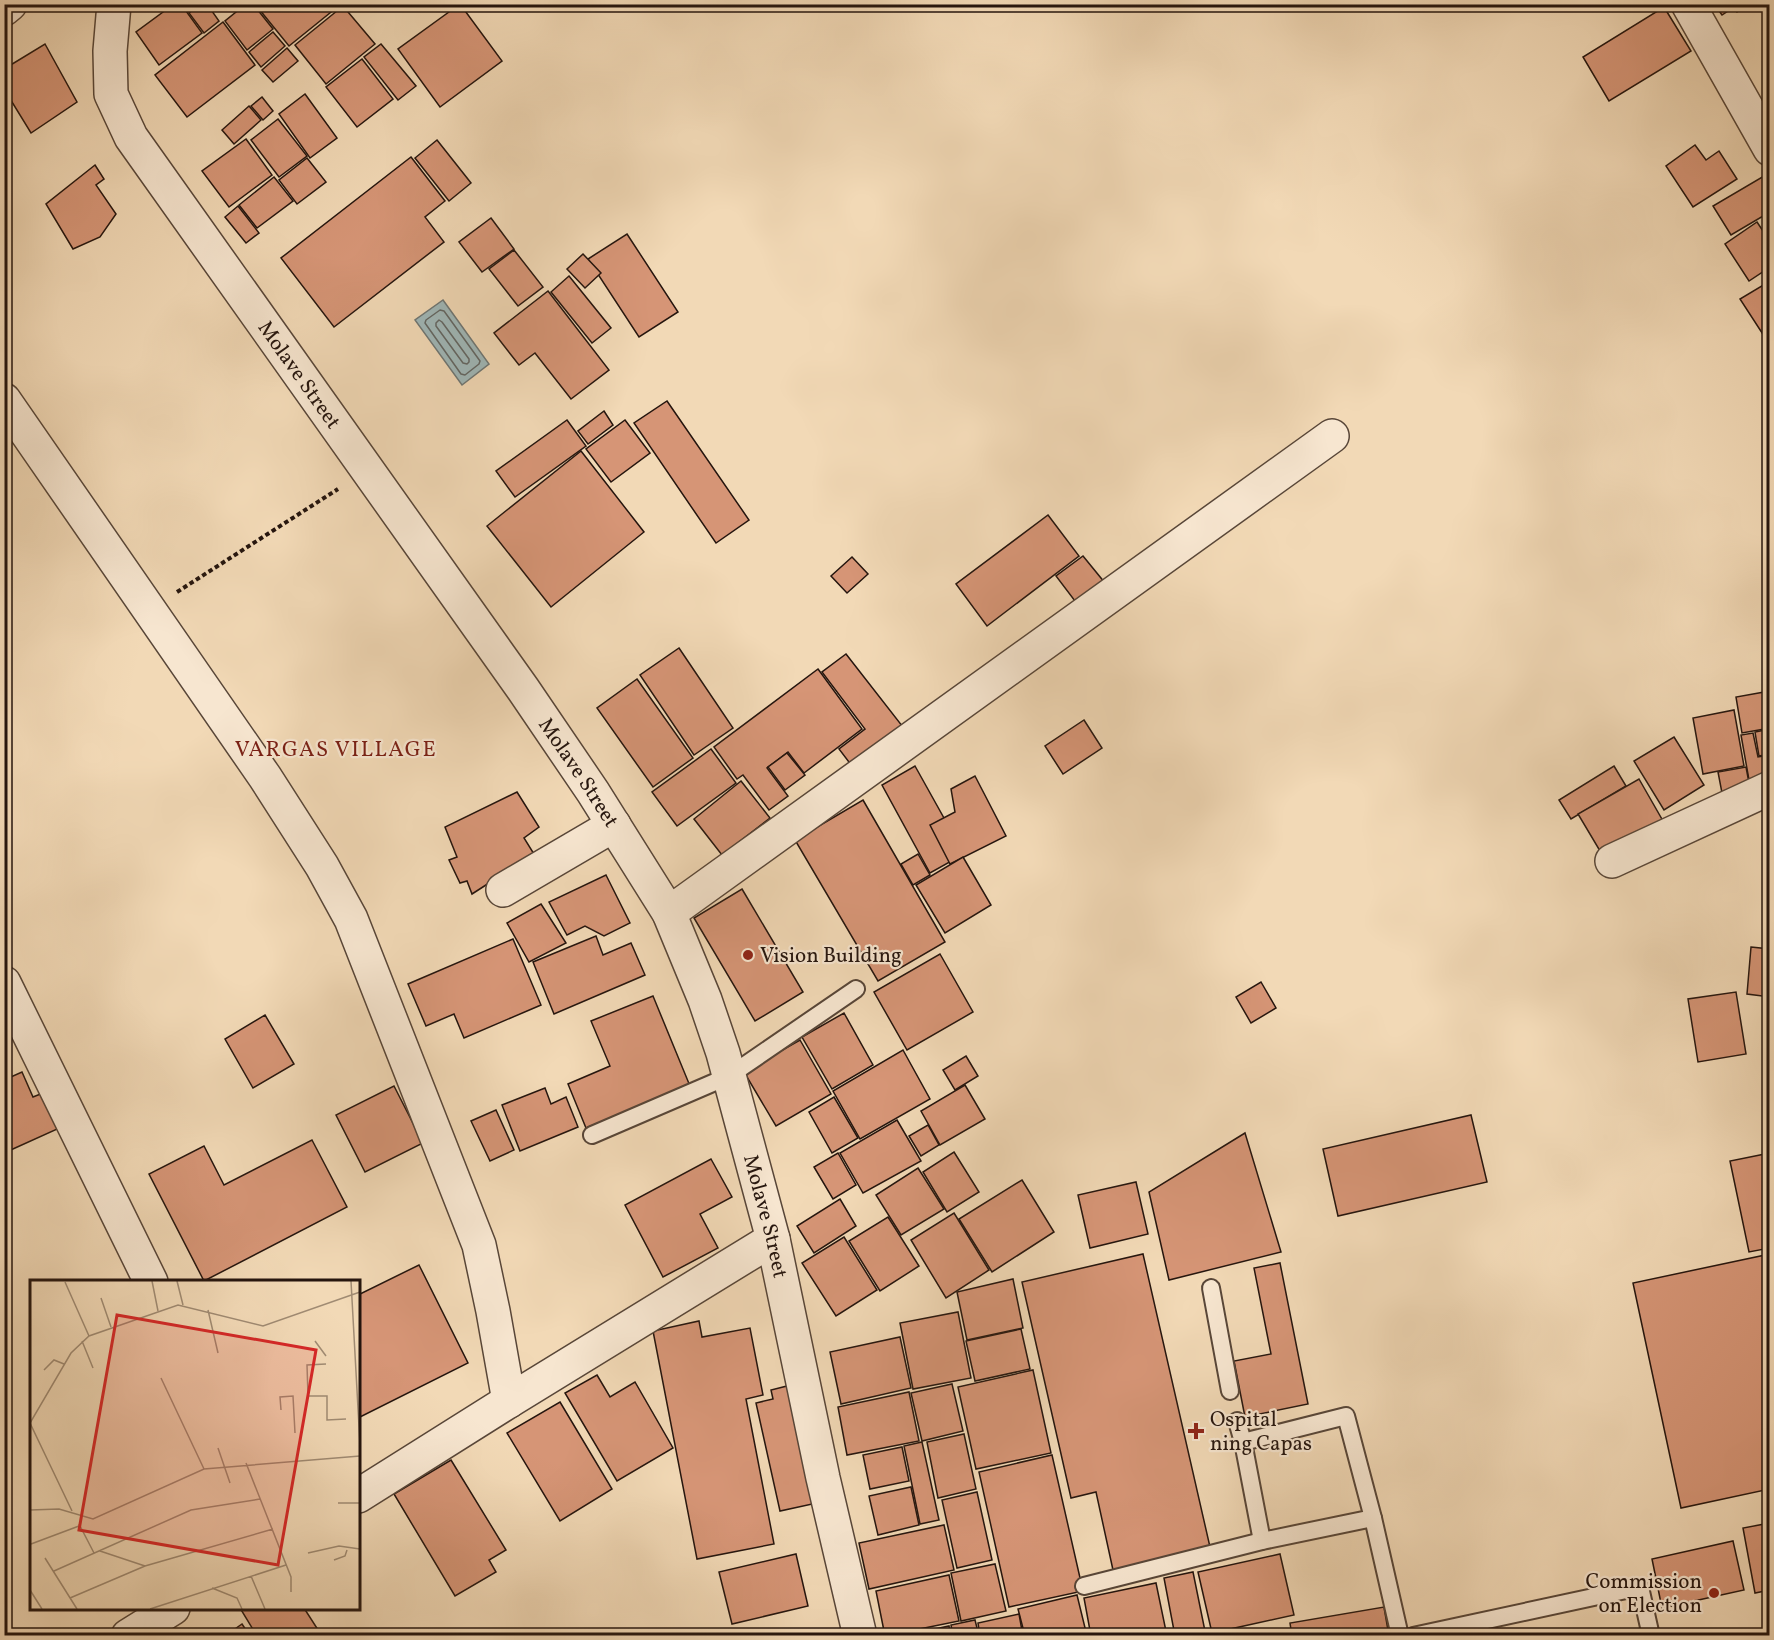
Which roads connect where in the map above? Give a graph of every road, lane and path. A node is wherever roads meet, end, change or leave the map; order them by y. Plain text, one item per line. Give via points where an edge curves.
1 (10, 4) edge
2 (114, 4) edge
3 (1688, 4) edge
4 (4, 9) edge
5 (1770, 148) edge
6 (4, 400) edge
7 (1332, 436) dead end
8 (367, 470) junction
9 (148, 610) junction
10 (1770, 788) edge
11 (614, 825) junction
12 (1612, 861) dead end
13 (503, 890) dead end
14 (669, 913) junction
15 (4, 983) edge
16 (855, 988) dead end
17 (729, 1076) junction
18 (592, 1135) dead end
19 (772, 1239) junction
20 (151, 1280) edge
21 (1211, 1288) dead end
22 (1230, 1391) dead end
23 (509, 1401) junction
24 (1237, 1421) dead end
25 (1243, 1442) junction
26 (360, 1495) edge
27 (1373, 1518) junction
28 (1262, 1540) junction
29 (1084, 1586) dead end
30 (170, 1610) edge
31 (128, 1635) edge
32 (860, 1635) edge
33 (1400, 1635) edge
34 (1413, 1635) edge
35 (1651, 1635) edge

1 - 4 street
2 - 8 street, Molave Street via 111,93 131,137
3 - 5 street
6 - 9 street
7 - 14 street
8 - 9 path
8 - 11 street, Molave Street
9 - 23 street via 265,777 351,918 479,1245
10 - 12 street
11 - 13 street
11 - 14 street, Molave Street
14 - 17 street, Molave Street via 705,1000
15 - 20 street
16 - 17 lane
17 - 18 lane
17 - 19 street, Molave Street
19 - 23 street
19 - 32 street, Molave Street
21 - 22 lane
23 - 26 street
24 - 25 lane
25 - 27 lane via 1346,1416
25 - 28 lane
27 - 28 lane
27 - 33 lane
28 - 29 lane
30 - 31 street
34 - 35 lane via 1640,1587

